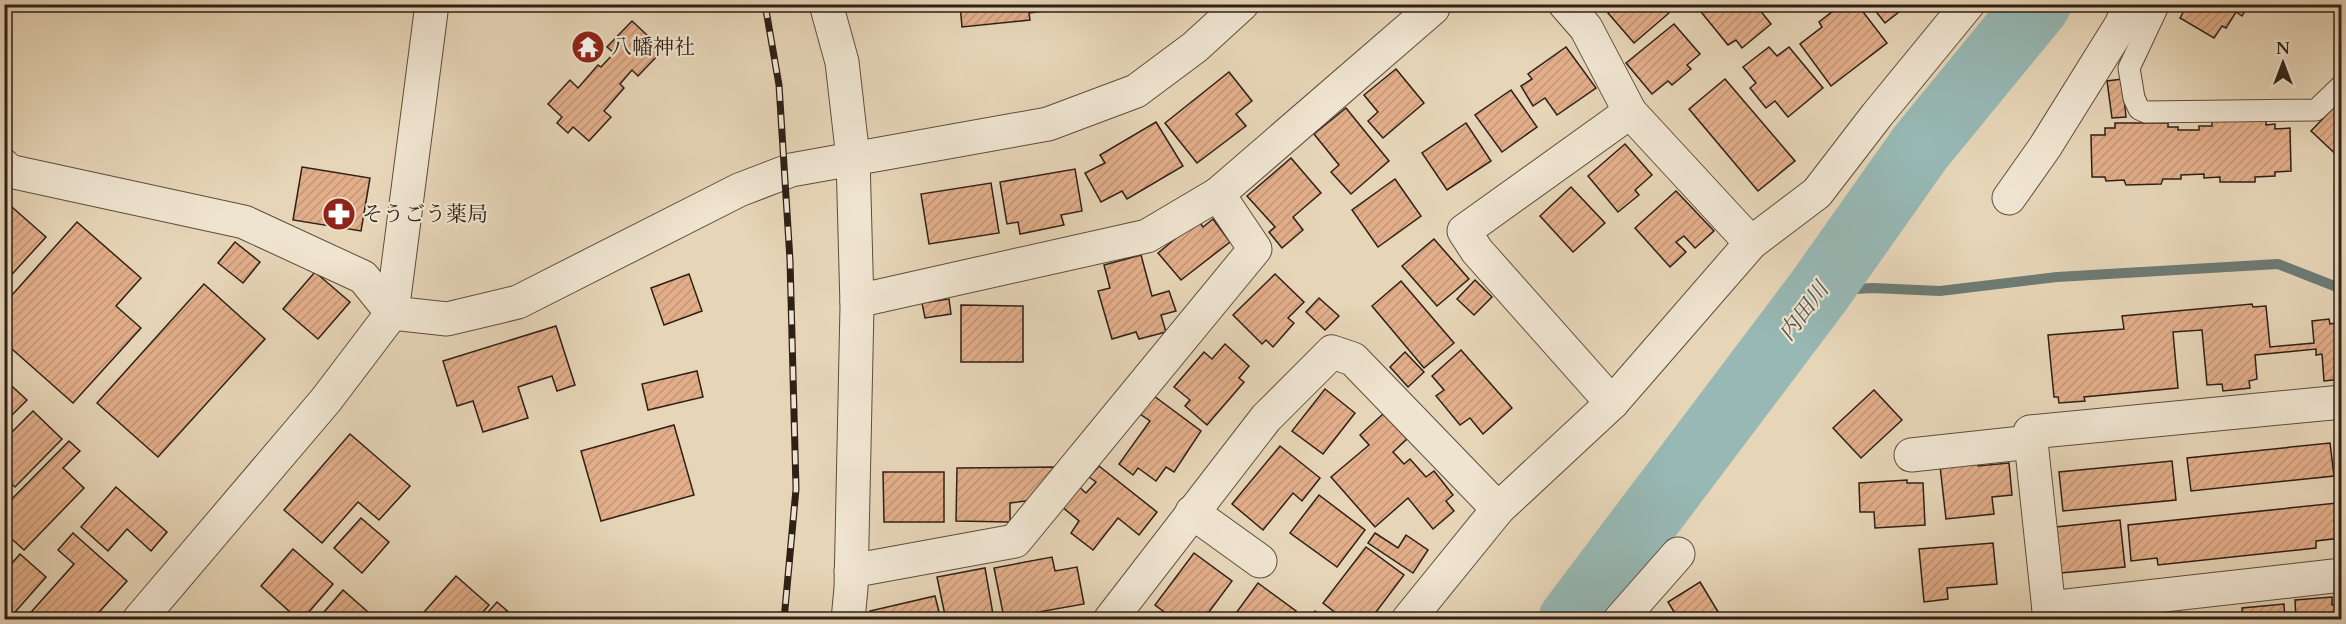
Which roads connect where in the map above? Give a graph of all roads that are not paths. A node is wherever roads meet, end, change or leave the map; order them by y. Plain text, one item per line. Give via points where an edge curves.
1 (432, 4) edge
2 (826, 4) edge
3 (1242, 4) edge
4 (1565, 4) edge
5 (1968, 4) edge
6 (2130, 4) edge
7 (2158, 4) edge
8 (1433, 8) dead end
9 (2342, 85) edge
10 (1630, 112) junction
11 (853, 158) junction
12 (4, 166) edge
13 (1218, 194) junction
14 (2009, 198) dead end
15 (1751, 243) junction
16 (857, 301) junction
17 (392, 314) junction
18 (2342, 402) edge
19 (1612, 404) junction
20 (2031, 442) junction
21 (1911, 455) dead end
22 (1498, 508) junction
23 (1192, 512) junction
24 (1678, 554) dead end
25 (1260, 561) dead end
26 (851, 571) junction
27 (2342, 575) edge
28 (2049, 614) edge
29 (1627, 617) edge
30 (140, 620) edge
31 (848, 620) edge
32 (1110, 620) edge
33 (1408, 620) edge

1 - 17 street
2 - 11 street via 842,62
3 - 11 street via 1196,47 1136,91 1048,124
4 - 10 street via 1586,28
5 - 15 street via 1816,193
6 - 14 street via 2121,25
7 - 9 lane via 2129,68 2139,109 2316,110
8 - 13 street
10 - 15 street
10 - 19 street via 1464,231 1477,251
11 - 16 street
11 - 17 street via 791,170 739,190 518,302 447,319
12 - 17 street via 9,171 244,222 363,277
13 - 16 street via 1147,236
13 - 26 street via 1255,249 1015,541
15 - 19 street
16 - 26 street
17 - 30 street via 326,400
18 - 20 street via 2030,432
19 - 22 street
20 - 21 street
20 - 28 street
22 - 23 street via 1353,359 1332,351 1266,418
22 - 33 street
23 - 25 street
23 - 32 street
24 - 29 street
26 - 31 street
27 - 28 street

